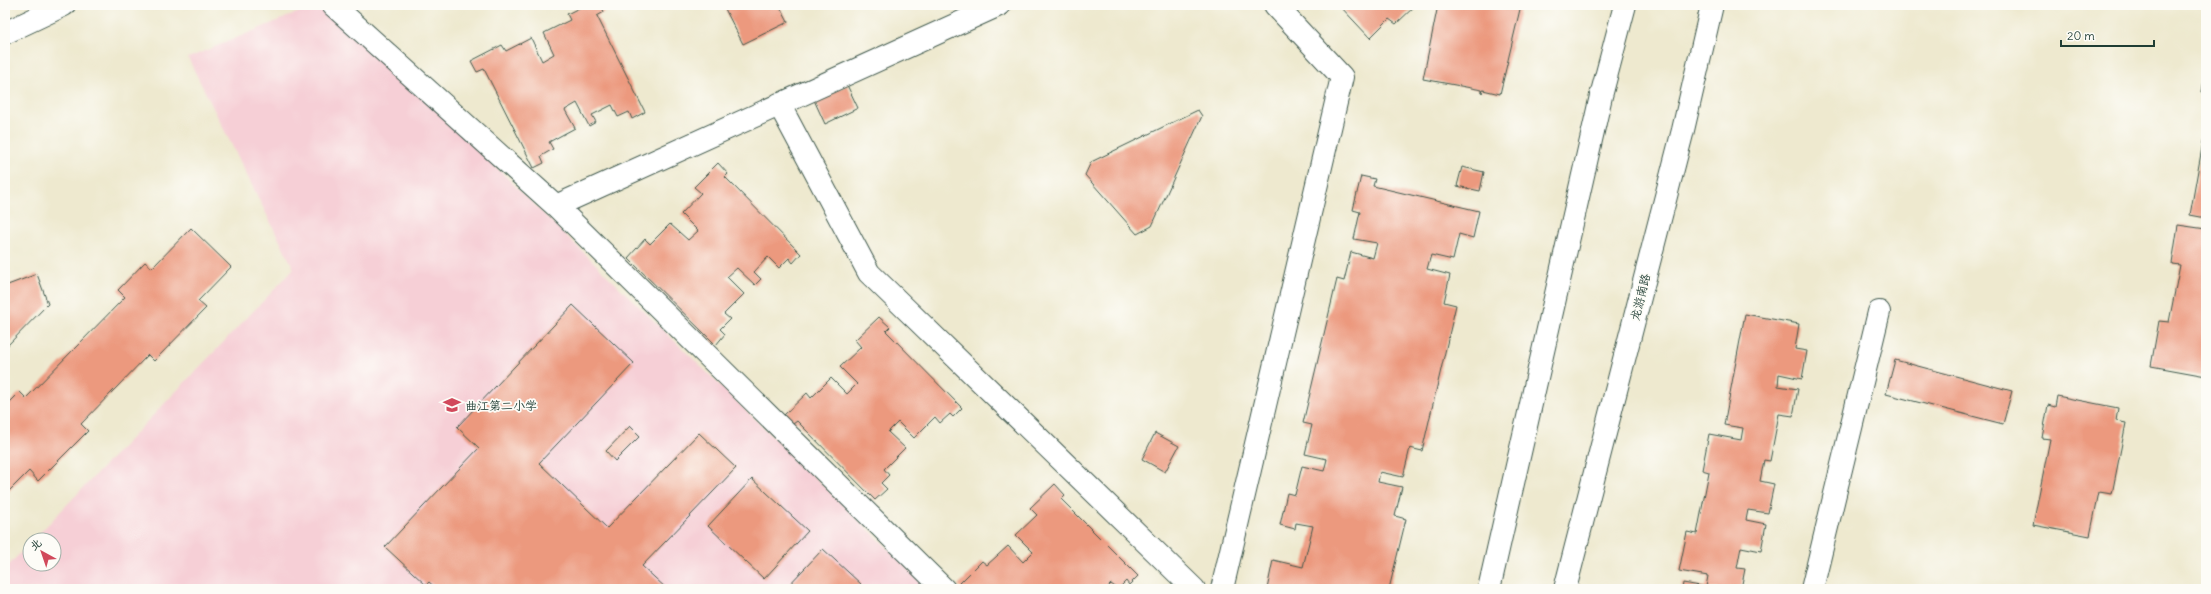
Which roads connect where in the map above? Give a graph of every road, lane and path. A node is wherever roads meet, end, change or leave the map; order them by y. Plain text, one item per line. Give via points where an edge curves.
1 (64, 5) edge
2 (333, 5) edge
3 (1276, 5) edge
4 (1625, 5) edge
5 (1712, 5) edge
6 (990, 7) edge
7 (5, 33) edge
8 (780, 104) junction
9 (556, 206) junction
10 (1879, 312) dead end
11 (944, 589) edge
12 (1194, 589) edge
13 (1222, 589) edge
14 (1489, 589) edge
15 (1565, 589) edge
16 (1812, 589) edge

1 - 7 street
2 - 9 street
3 - 13 street via 1342,77
4 - 14 street via 1601,96
5 - 15 street, 龙游南路 via 1683,130
6 - 8 street
8 - 9 street
8 - 12 street via 869,273
9 - 11 street
10 - 16 street

